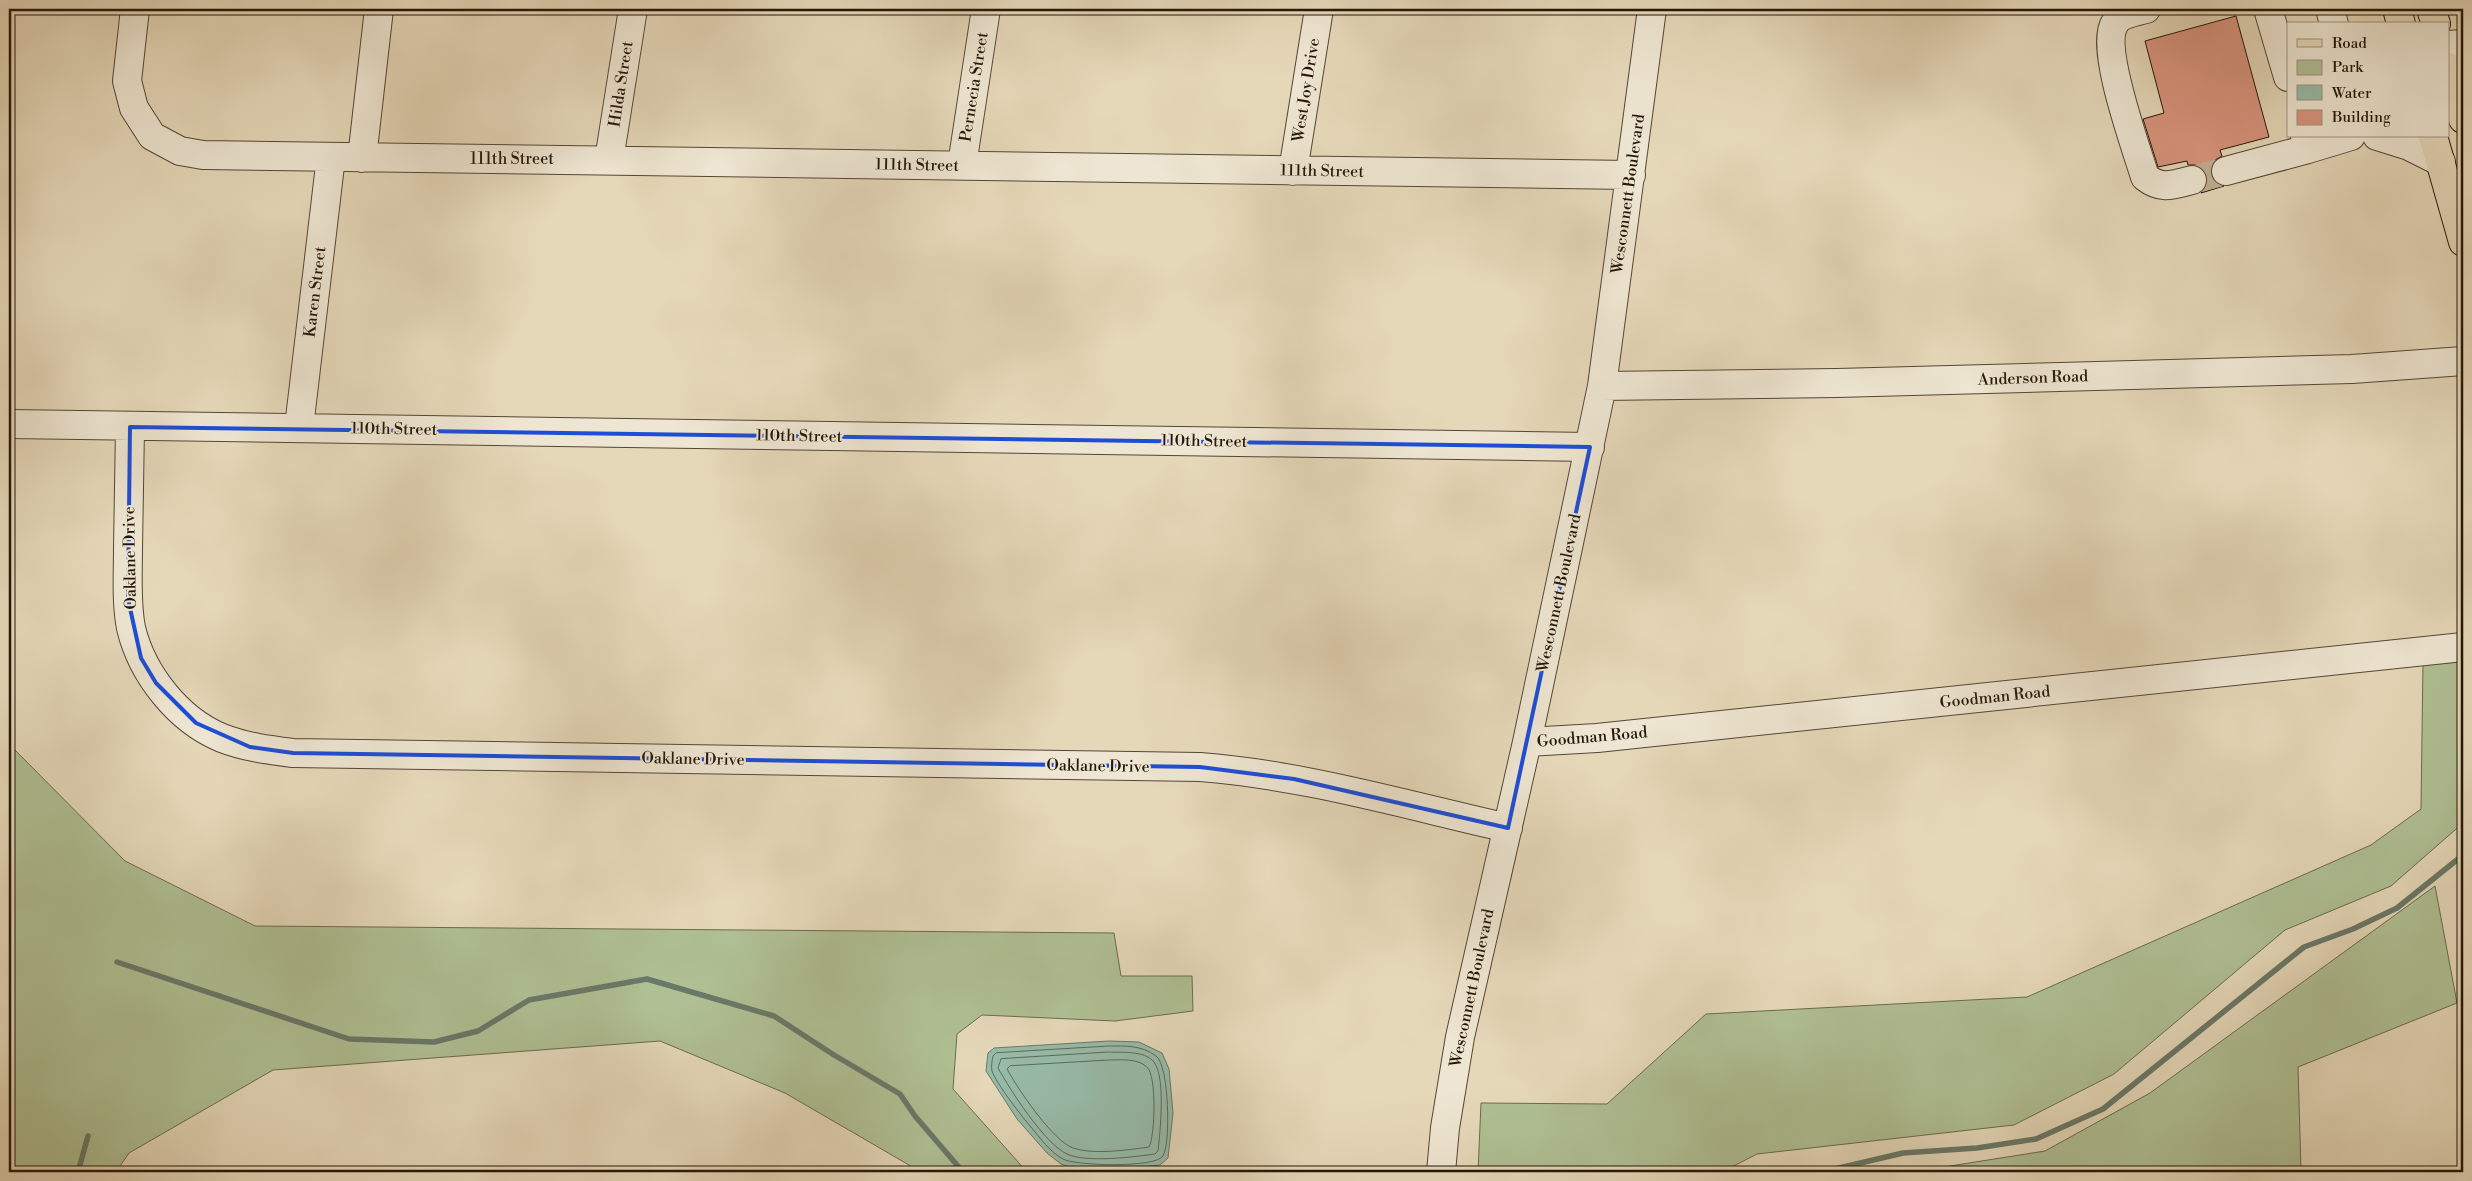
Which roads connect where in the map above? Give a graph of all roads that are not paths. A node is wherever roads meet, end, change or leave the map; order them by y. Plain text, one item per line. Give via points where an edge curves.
1 (135, 9) edge
2 (379, 9) edge
3 (633, 9) edge
4 (986, 9) edge
5 (1319, 9) edge
6 (1652, 9) edge
7 (2146, 9) edge
8 (2268, 9) edge
9 (2330, 9) edge
10 (2397, 9) edge
11 (2432, 9) edge
12 (2333, 22) edge
13 (2400, 22) edge
14 (2435, 22) edge
15 (2463, 44) edge
16 (2450, 45) edge
17 (2287, 74) edge
18 (2450, 74) edge
19 (2463, 119) edge
20 (2336, 138) edge
21 (2383, 138) edge
22 (2306, 142) edge
23 (2437, 149) edge
24 (331, 157) junction
25 (362, 158) junction
26 (609, 160) junction
27 (962, 165) junction
28 (1293, 170) junction
29 (2226, 171) tunnel mouth
30 (1631, 175) junction
31 (2192, 180) tunnel mouth
32 (2463, 242) edge
33 (2463, 361) edge
34 (1602, 386) junction
35 (9, 424) edge
36 (130, 427) junction
37 (299, 427) junction
38 (1590, 447) junction
39 (2463, 647) edge
40 (1527, 742) junction
41 (1508, 828) junction
42 (1441, 1172) edge

1 - 24 street, 111th Street via 127,81 134,108 152,136 180,151 203,155
2 - 25 street
3 - 26 street, Hilda Street
4 - 27 street, Pernecia Street
5 - 28 street, West Joy Drive
6 - 30 street, Wesconnett Boulevard
7 - 31 street via 2116,21 2111,32 2110,50 2117,82 2145,176 2155,184 2169,186
8 - 17 street
9 - 12 street
10 - 13 main road
11 - 14 main road
15 - 16 street
18 - 19 main road
20 - 22 street
21 - 23 street via 2409,146
22 - 29 street
23 - 32 main road
24 - 25 street, 111th Street
24 - 37 street, Karen Street
25 - 26 street, 111th Street
26 - 27 street, 111th Street
27 - 28 street, 111th Street
28 - 30 street, 111th Street
30 - 34 street, Wesconnett Boulevard
33 - 34 street, Anderson Road via 2332,369
34 - 38 street, Wesconnett Boulevard
35 - 36 street, 110th Street
36 - 37 street, 110th Street
36 - 41 street, Oaklane Drive via 128,599 131,628 141,658 156,683 196,723 221,738 250,747 293,753 1200,767 1245,770 1294,779
37 - 38 street, 110th Street
38 - 40 street, Wesconnett Boulevard
39 - 40 street, Goodman Road via 1596,738
40 - 41 street, Wesconnett Boulevard
41 - 42 street, Wesconnett Boulevard via 1460,1037

